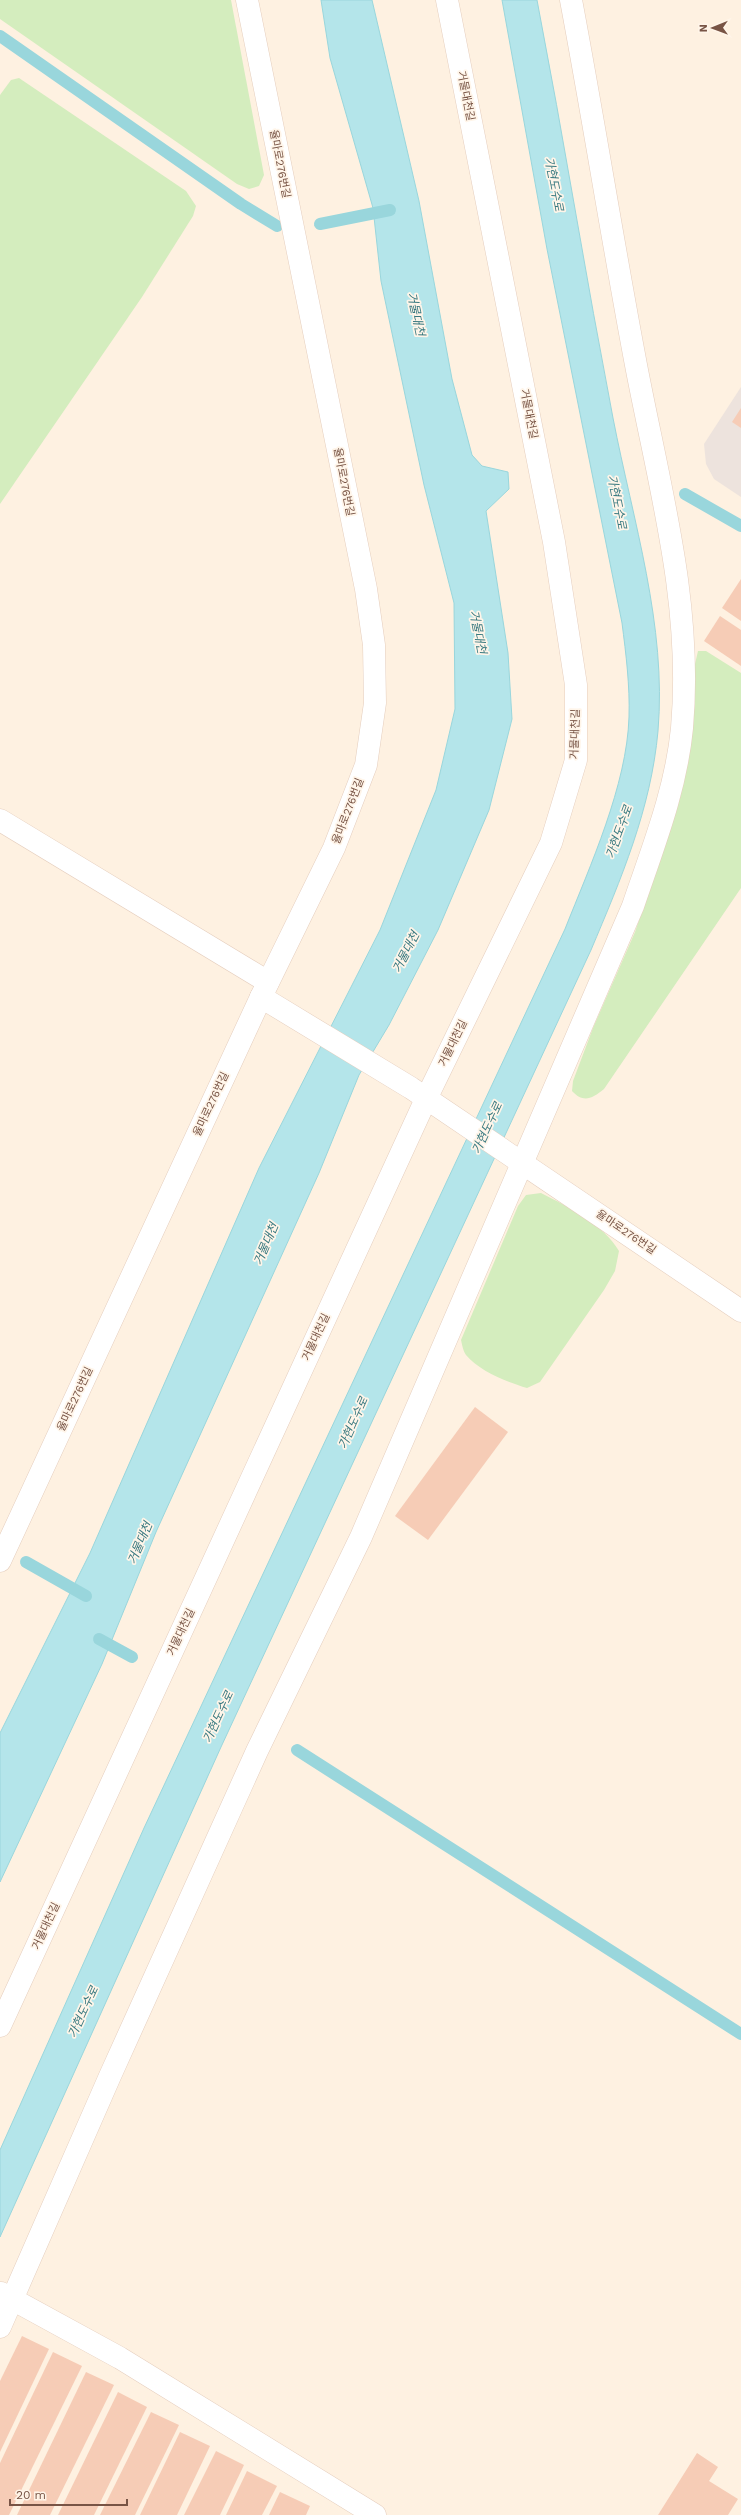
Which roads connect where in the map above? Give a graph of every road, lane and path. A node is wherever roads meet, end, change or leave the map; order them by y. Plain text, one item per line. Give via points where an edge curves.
1 (247, 0) edge
2 (447, 0) edge
3 (571, 0) edge
4 (0, 820) edge
5 (268, 994) junction
6 (426, 1099) junction
7 (516, 1158) junction
8 (741, 1311) edge
9 (0, 1561) edge
10 (0, 2026) edge
11 (7, 2295) edge
12 (0, 2327) edge
13 (375, 2515) edge

1 - 5 street, 율마로276번길 via 366,589 374,645 375,703 363,772 334,848
2 - 6 street, 거물대천길 via 554,542 576,686 576,760 551,843
3 - 7 street via 636,367 671,531 685,650 682,729 669,801 638,891
4 - 5 street, 율마로276번길
5 - 6 street, 율마로276번길
5 - 9 street, 율마로276번길
6 - 7 street, 율마로276번길
6 - 10 street, 거물대천길
7 - 8 street, 율마로276번길
7 - 11 street via 361,1537 256,1750 110,2076
11 - 12 street
11 - 13 street via 225,2421

